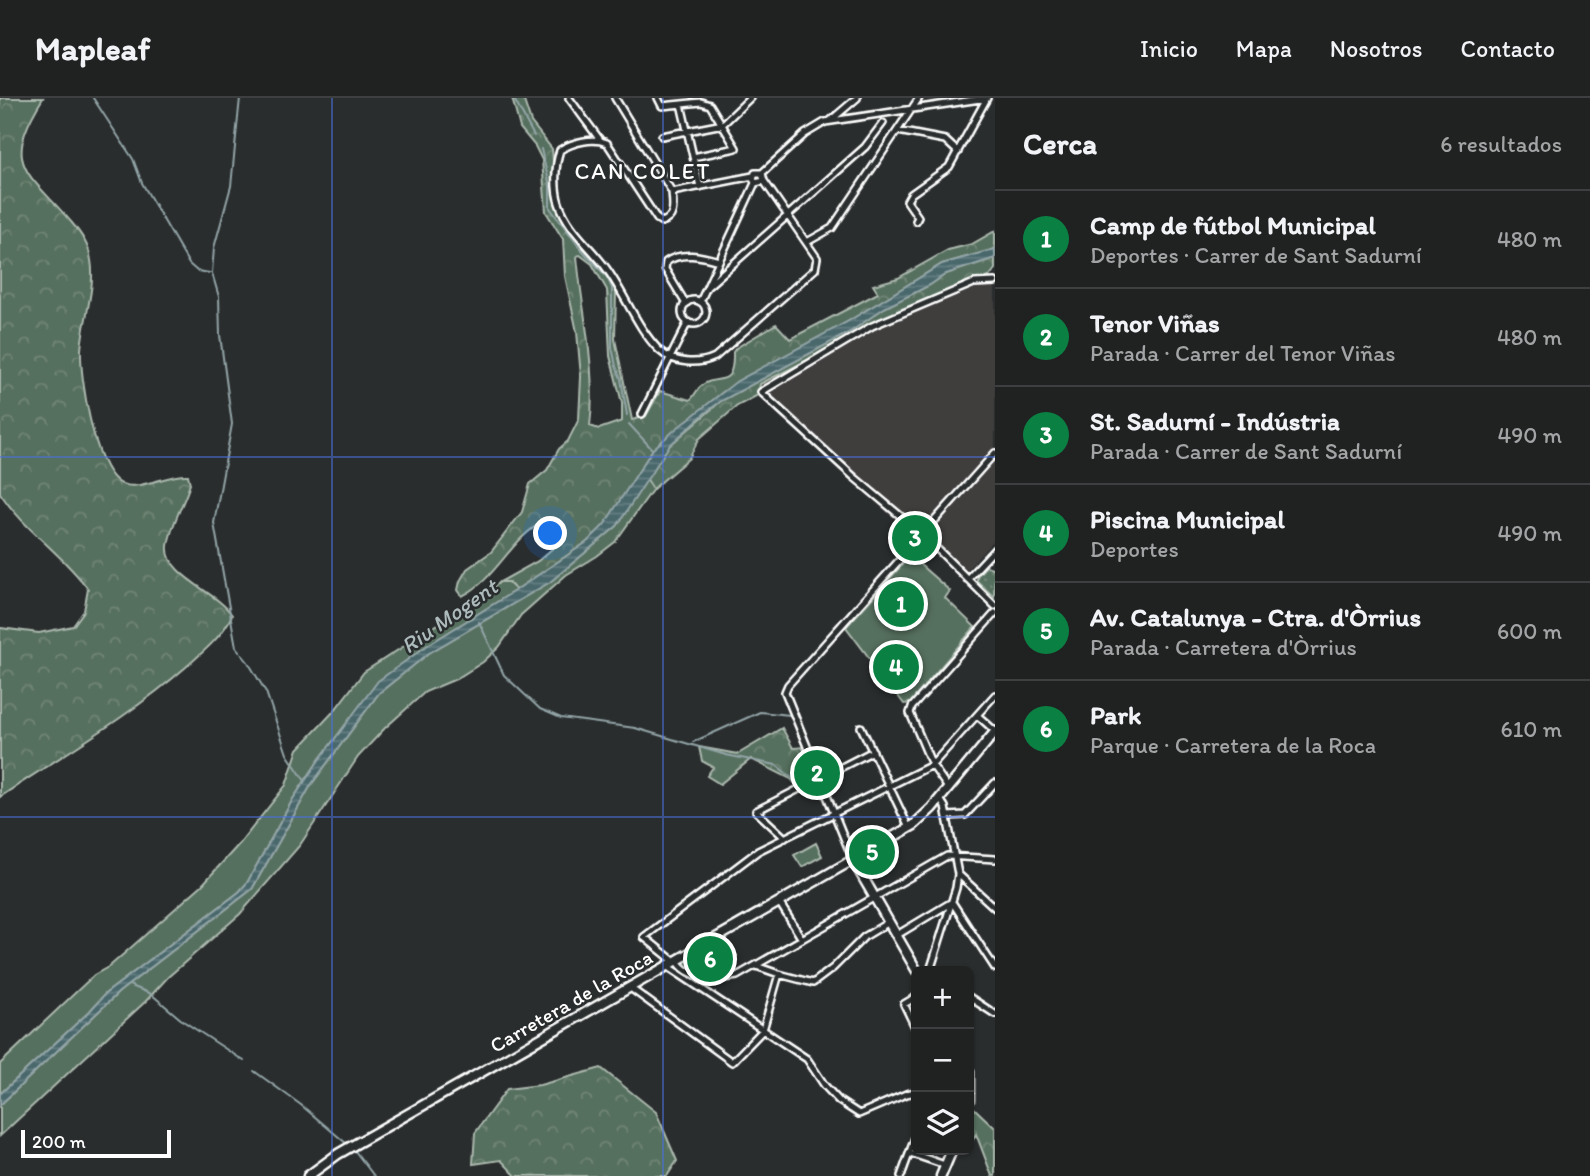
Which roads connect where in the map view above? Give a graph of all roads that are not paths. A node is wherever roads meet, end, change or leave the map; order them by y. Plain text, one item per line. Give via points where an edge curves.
1 (569, 98) edge
2 (615, 98) edge
3 (658, 98) edge
4 (750, 98) edge
5 (857, 98) edge
6 (919, 98) edge
7 (987, 98) edge
8 (681, 104) junction
9 (913, 109) junction
10 (830, 121) junction
11 (883, 123) dead end
12 (723, 124) junction
13 (688, 131) junction
14 (898, 131) junction
15 (662, 136) dead end
16 (600, 140) junction
17 (958, 152) junction
18 (693, 157) junction
19 (762, 173) junction
20 (753, 176) junction
21 (764, 181) junction
22 (755, 183) junction
23 (700, 187) junction
24 (672, 192) junction
25 (789, 216) junction
26 (916, 222) dead end
27 (807, 242) junction
28 (719, 261) junction
29 (995, 282) edge
30 (707, 287) junction
31 (700, 302) junction
32 (686, 304) junction
33 (688, 323) junction
34 (672, 357) junction
35 (642, 414) dead end
36 (995, 453) edge
37 (922, 534) junction
38 (995, 549) edge
39 (967, 579) junction
40 (995, 606) edge
41 (995, 613) edge
42 (995, 695) edge
43 (977, 715) junction
44 (861, 727) dead end
45 (995, 731) edge
46 (873, 751) junction
47 (932, 765) junction
48 (821, 778) junction
49 (995, 783) edge
50 (889, 786) junction
51 (948, 788) junction
52 (940, 799) junction
53 (836, 812) junction
54 (947, 816) junction
55 (909, 828) junction
56 (785, 838) junction
57 (953, 856) junction
58 (995, 859) edge
59 (853, 860) junction
60 (958, 874) junction
61 (874, 896) junction
62 (779, 902) junction
63 (952, 902) junction
64 (995, 908) edge
65 (889, 922) junction
66 (897, 935) junction
67 (802, 939) junction
68 (673, 963) junction
69 (756, 966) junction
70 (914, 966) edge
71 (933, 966) edge
72 (995, 968) edge
73 (694, 974) junction
74 (779, 974) junction
75 (690, 981) junction
76 (629, 988) junction
77 (911, 1000) edge
78 (974, 1000) edge
79 (995, 1014) edge
80 (911, 1019) edge
81 (763, 1030) junction
82 (911, 1093) edge
83 (911, 1150) edge
84 (910, 1153) junction
85 (949, 1155) edge
86 (945, 1165) junction
87 (308, 1176) edge
88 (901, 1176) edge
89 (941, 1176) edge

1 - 16 street
2 - 24 street
3 - 8 street via 662,106
4 - 12 street
5 - 10 street
6 - 9 street
7 - 9 street
7 - 17 street
8 - 12 street via 710,105
8 - 13 street
9 - 10 street
9 - 14 street
10 - 19 street via 805,134
11 - 25 street via 869,144
12 - 13 street
12 - 18 street via 736,148
13 - 15 street
13 - 18 street
14 - 17 street via 945,140
14 - 27 street via 832,228
16 - 24 street via 607,143 662,222 672,216
16 - 34 street via 560,150 556,163 559,202 579,239 605,266 646,332 660,351
17 - 26 street via 949,167 911,194 907,201
18 - 23 street
19 - 20 street
19 - 21 street
20 - 22 street
20 - 23 street
21 - 22 street
21 - 25 street
22 - 28 street
23 - 24 street
25 - 27 street
25 - 30 street
27 - 34 street via 817,258 816,269 715,357 704,363
28 - 30 street
28 - 32 street via 688,255 666,262 665,269
29 - 37 street via 974,284 872,326 761,392
30 - 31 street
31 - 32 street
31 - 33 street via 703,320
32 - 33 street via 682,316
33 - 34 street
34 - 35 street
36 - 37 street
37 - 39 street
37 - 48 street via 785,691
38 - 39 street
39 - 40 street
41 - 47 street via 912,707 910,713
42 - 43 street
43 - 45 street
43 - 47 street
44 - 46 street
45 - 51 street, Carretera de la Roca
46 - 48 street
46 - 50 street
47 - 50 street
47 - 51 street
48 - 53 street
48 - 56 street via 756,811
49 - 54 street via 965,815
50 - 53 street
50 - 55 street
51 - 52 street, Carretera de la Roca
52 - 54 street
52 - 55 street, Carretera de la Roca
53 - 56 street
53 - 59 street
54 - 57 street
55 - 59 street, Carretera de la Roca
56 - 68 street via 758,851 644,937
57 - 58 street
57 - 60 street
57 - 61 street
59 - 61 street
59 - 62 street, Carretera de la Roca
60 - 63 street
60 - 64 street
61 - 65 street
61 - 67 street
62 - 67 street
62 - 68 street, Carretera de la Roca
63 - 66 street
63 - 71 street
63 - 72 street
65 - 66 street
65 - 74 street via 864,937 820,980 808,983
66 - 70 street
67 - 69 street
68 - 73 street
68 - 75 street
68 - 76 street, Carretera de la Roca
69 - 73 street via 727,978
69 - 74 street
73 - 75 street
74 - 81 street
75 - 81 street
76 - 81 street via 732,1062
76 - 87 street, Carretera de la Roca via 338,1154
77 - 80 street via 904,1004
78 - 79 street
81 - 82 street via 807,1059 839,1101 859,1114
83 - 84 street
84 - 86 street
84 - 88 street
85 - 86 street
86 - 89 street

